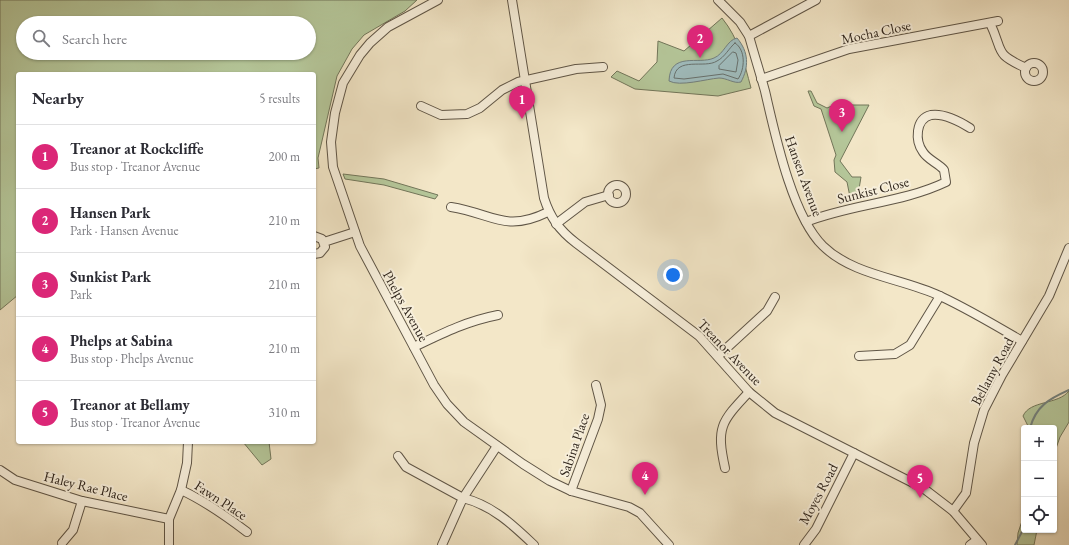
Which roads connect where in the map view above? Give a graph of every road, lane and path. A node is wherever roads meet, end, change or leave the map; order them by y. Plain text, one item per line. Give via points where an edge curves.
1 (438, 0) edge
2 (512, 0) edge
3 (718, 0) edge
4 (816, 0) edge
5 (749, 36) junction
6 (603, 67) dead end
7 (1026, 68) dead end
8 (761, 78) junction
9 (524, 81) junction
10 (421, 106) dead end
11 (970, 128) dead end
12 (608, 195) dead end
13 (451, 207) dead end
14 (548, 212) junction
15 (806, 222) junction
16 (556, 224) junction
17 (355, 232) junction
18 (316, 236) edge
19 (324, 242) junction
20 (1069, 248) edge
21 (316, 254) edge
22 (940, 296) junction
23 (775, 297) dead end
24 (498, 315) dead end
25 (1022, 341) junction
26 (414, 347) junction
27 (718, 356) junction
28 (859, 356) dead end
29 (596, 385) dead end
30 (749, 392) junction
31 (188, 444) edge
32 (497, 446) junction
33 (854, 453) junction
34 (398, 456) dead end
35 (725, 468) dead end
36 (0, 470) edge
37 (181, 490) junction
38 (572, 491) junction
39 (463, 498) junction
40 (82, 501) junction
41 (953, 511) junction
42 (169, 519) junction
43 (247, 532) dead end
44 (62, 543) dead end
45 (977, 543) edge
46 (169, 545) edge
47 (442, 545) edge
48 (534, 545) edge
49 (669, 545) edge
50 (804, 545) edge

1 - 17 street, Phelps Avenue via 381,33 360,55 343,83 335,113 331,150 333,167
2 - 9 street, Treanor Avenue
3 - 5 street, Hansen Avenue
4 - 5 street
5 - 8 street, Hansen Avenue
6 - 9 street via 576,69
7 - 8 street, Mocha Close via 1002,55 994,22 849,49
8 - 15 street, Hansen Avenue via 778,144
9 - 10 street via 502,90 480,108 467,114 441,115
9 - 14 street, Treanor Avenue
11 - 15 street, Sunkist Close via 958,121 931,115 922,121 917,131 918,143 923,152 944,170 946,182 929,190 858,206
12 - 16 street via 585,202
13 - 14 street via 513,223 530,220
14 - 16 street, Treanor Avenue
15 - 22 street, Hansen Avenue via 823,246 836,256 856,267
16 - 27 street, Treanor Avenue via 564,234 699,336
17 - 19 street
17 - 26 street, Phelps Avenue via 370,268
18 - 19 street
19 - 21 street via 323,250
20 - 25 street, Bellamy Road via 1049,296
22 - 25 street, Hansen Avenue
22 - 28 street via 910,345 895,354
23 - 27 street via 767,311
24 - 26 street via 459,325
25 - 41 street, Bellamy Road via 984,410 974,443 966,493
26 - 32 street, Phelps Avenue via 447,404 464,422
27 - 30 street, Treanor Avenue
29 - 38 street, Sabina Place via 600,405 598,419
30 - 33 street, Treanor Avenue via 775,413
30 - 35 street via 723,424 720,447
31 - 37 street
32 - 38 street, Phelps Avenue via 550,481
32 - 39 street
33 - 41 street, Treanor Avenue via 923,488
33 - 50 street, Moyes Road via 816,529
34 - 39 street via 406,467
36 - 40 street, Haley Rae Place via 15,480
37 - 42 street
37 - 43 street, Fawn Place via 200,498
38 - 49 street, Phelps Avenue via 629,507 640,513
39 - 47 street
39 - 48 street via 477,502 503,517
40 - 42 street, Haley Rae Place
40 - 44 street via 73,530
41 - 45 street, Treanor Avenue
42 - 46 street

